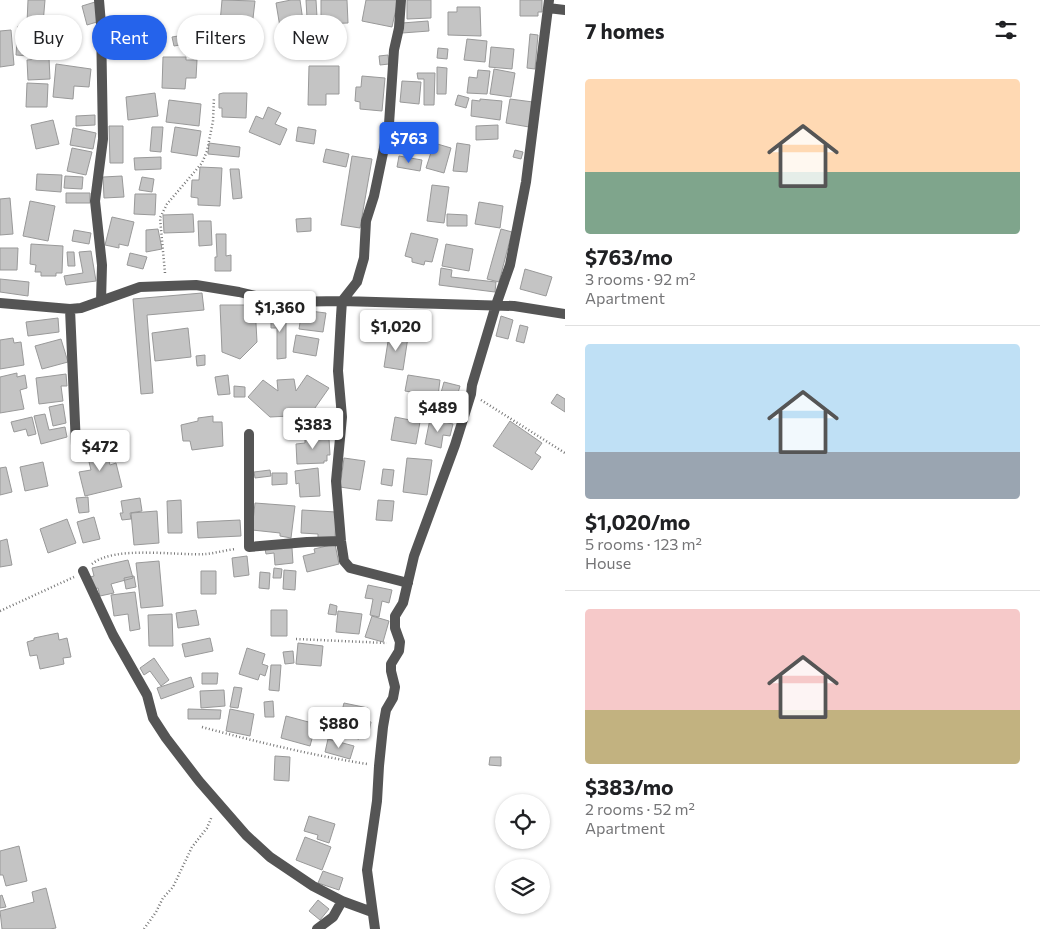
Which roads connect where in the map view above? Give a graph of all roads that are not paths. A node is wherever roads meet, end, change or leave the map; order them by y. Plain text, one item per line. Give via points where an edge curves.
1 (99, 0) edge
2 (402, 0) edge
3 (548, 4) edge
4 (565, 10) edge
5 (101, 301) junction
6 (342, 301) junction
7 (0, 303) edge
8 (496, 306) junction
9 (70, 309) junction
10 (565, 314) edge
11 (249, 434) dead end
12 (76, 446) dead end
13 (341, 541) junction
14 (83, 571) road end
15 (408, 583) junction
16 (342, 901) junction
17 (372, 912) junction
18 (317, 929) edge
19 (375, 929) edge

1 - 5 street via 103,139 94,201 102,265
2 - 6 street via 394,50 389,124 366,221 364,258 357,282
3 - 4 street
3 - 8 street via 526,182 510,265
5 - 6 street via 140,287 165,285 196,285 281,302
5 - 9 street
6 - 8 street
6 - 13 street via 338,371 342,417 336,481
7 - 9 street
8 - 10 street
8 - 15 street via 472,394 414,556
9 - 12 street
11 - 13 street via 249,547
13 - 15 street via 344,561 350,568
14 - 16 street via 113,635 147,695 153,718 180,757 246,835 313,886
15 - 17 street via 395,616 400,642 391,664 395,687 386,710 367,870
16 - 17 street
16 - 18 street via 333,917
17 - 19 street

